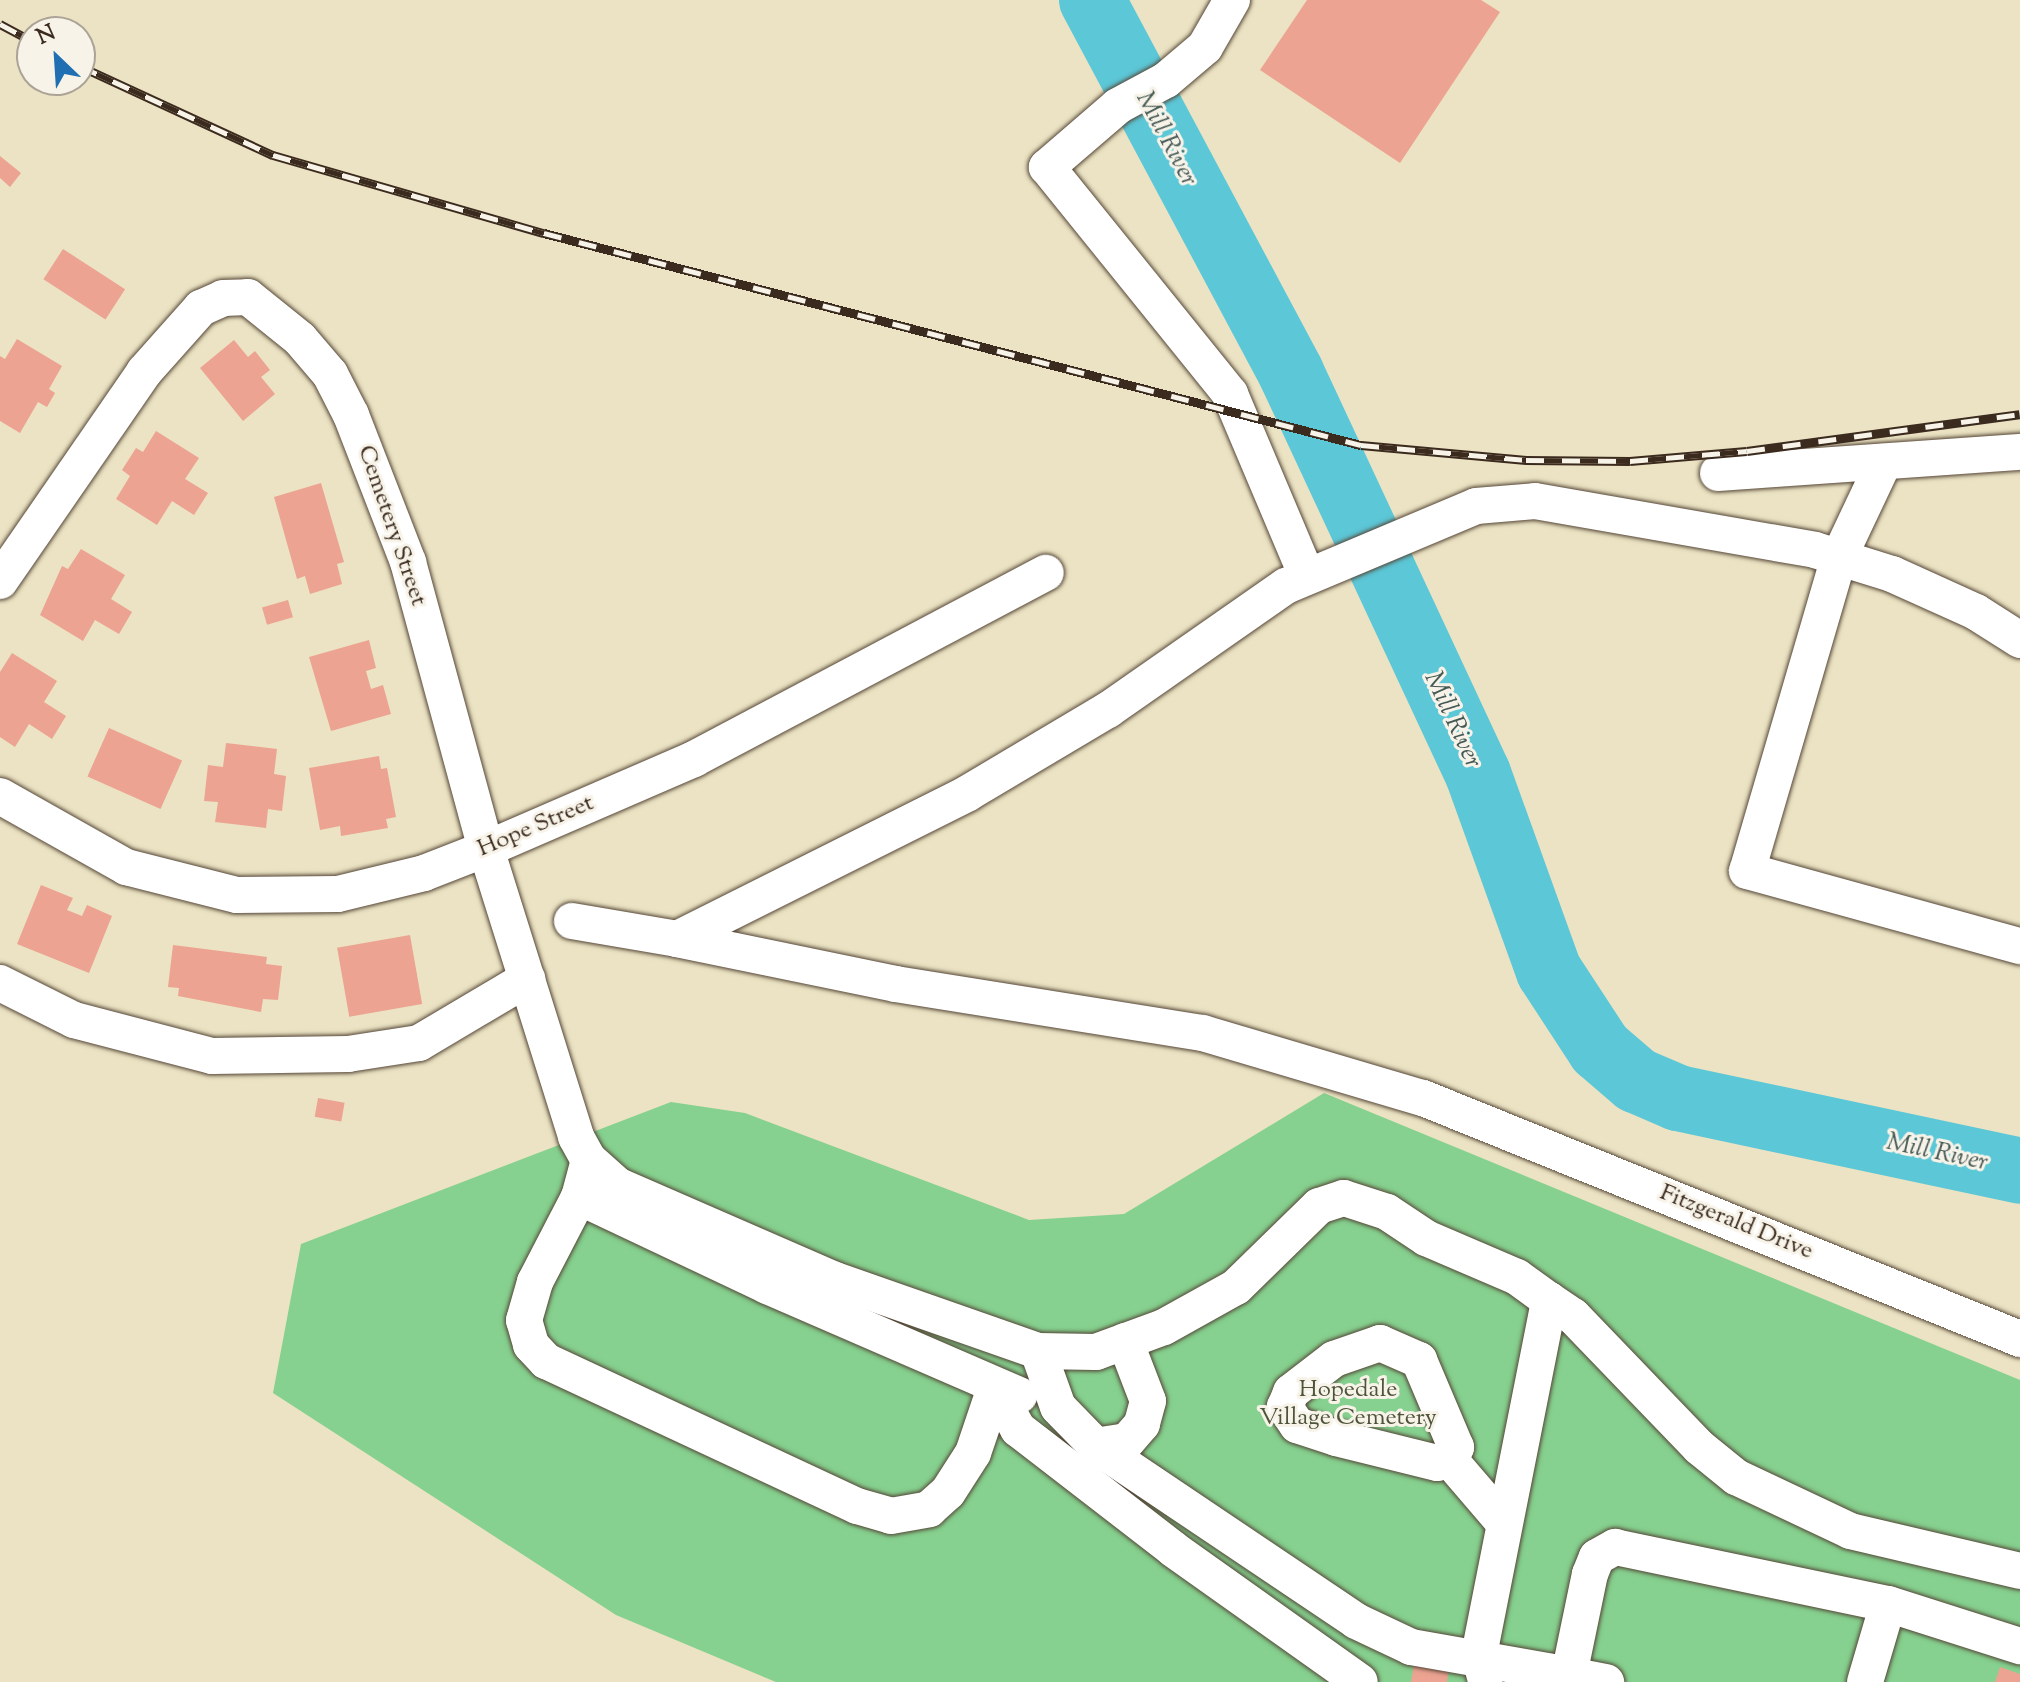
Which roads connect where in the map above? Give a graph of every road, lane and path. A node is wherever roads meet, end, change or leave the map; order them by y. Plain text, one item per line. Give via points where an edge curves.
1 (1232, 0) edge
2 (2020, 452) edge
3 (1884, 462) junction
4 (1718, 473) dead end
5 (1839, 557) junction
6 (1046, 573) dead end
7 (1313, 573) junction
8 (0, 581) edge
9 (2020, 640) edge
10 (0, 796) edge
11 (486, 849) junction
12 (572, 921) dead end
13 (677, 939) junction
14 (2020, 946) edge
15 (527, 979) junction
16 (0, 983) edge
17 (589, 1160) junction
18 (579, 1197) junction
19 (1549, 1300) junction
20 (2020, 1339) edge
21 (1125, 1341) junction
22 (1038, 1351) junction
23 (995, 1388) junction
24 (1059, 1408) junction
25 (1096, 1446) junction
26 (1450, 1460) dead end
27 (1504, 1523) junction
28 (2020, 1571) edge
29 (1888, 1604) junction
30 (2020, 1646) edge
31 (1483, 1668) edge
32 (1569, 1675) junction
33 (1360, 1682) edge
34 (1606, 1682) edge
35 (1865, 1682) edge

1 - 7 street via 1205,47 1166,80 1118,106 1047,167 1219,376
2 - 3 street
3 - 4 street
3 - 5 street
5 - 7 street via 1535,501 1476,506
5 - 9 street via 1948,598
5 - 14 street via 1747,871
6 - 11 street, Hope Street via 694,759
7 - 13 street via 1245,611 1108,710 968,793
8 - 11 street, Cemetery Street via 144,372 183,326 223,298 248,297 300,339 330,374 351,415 408,562
10 - 11 street, Hope Street via 126,867 237,895 338,894 424,873
11 - 15 street, Cemetery Street
12 - 13 street, Fitzgerald Drive
13 - 20 street, Fitzgerald Drive via 896,984 1203,1033 1451,1109
15 - 16 street via 419,1043 348,1054 212,1056 74,1020
15 - 17 street, Cemetery Street via 576,1137
17 - 18 street
17 - 22 street via 617,1185 835,1280
18 - 23 street
18 - 23 street via 535,1282 524,1320 531,1345 546,1361 857,1506 891,1516 929,1509 973,1453
19 - 21 street via 1517,1277 1426,1238 1387,1212 1344,1198 1319,1206 1236,1287
19 - 27 street
19 - 28 street via 1573,1316 1699,1447 1736,1477 1850,1531
21 - 22 street via 1096,1352
21 - 25 street via 1148,1401 1142,1424 1127,1441
22 - 24 street
23 - 24 street
23 - 33 street via 1018,1429 1173,1549
24 - 25 street
25 - 31 street via 1356,1621 1411,1647
26 - 27 street
27 - 31 street
29 - 30 street
29 - 32 street via 1615,1547 1597,1557 1590,1574
29 - 35 street
31 - 32 street
32 - 34 street

